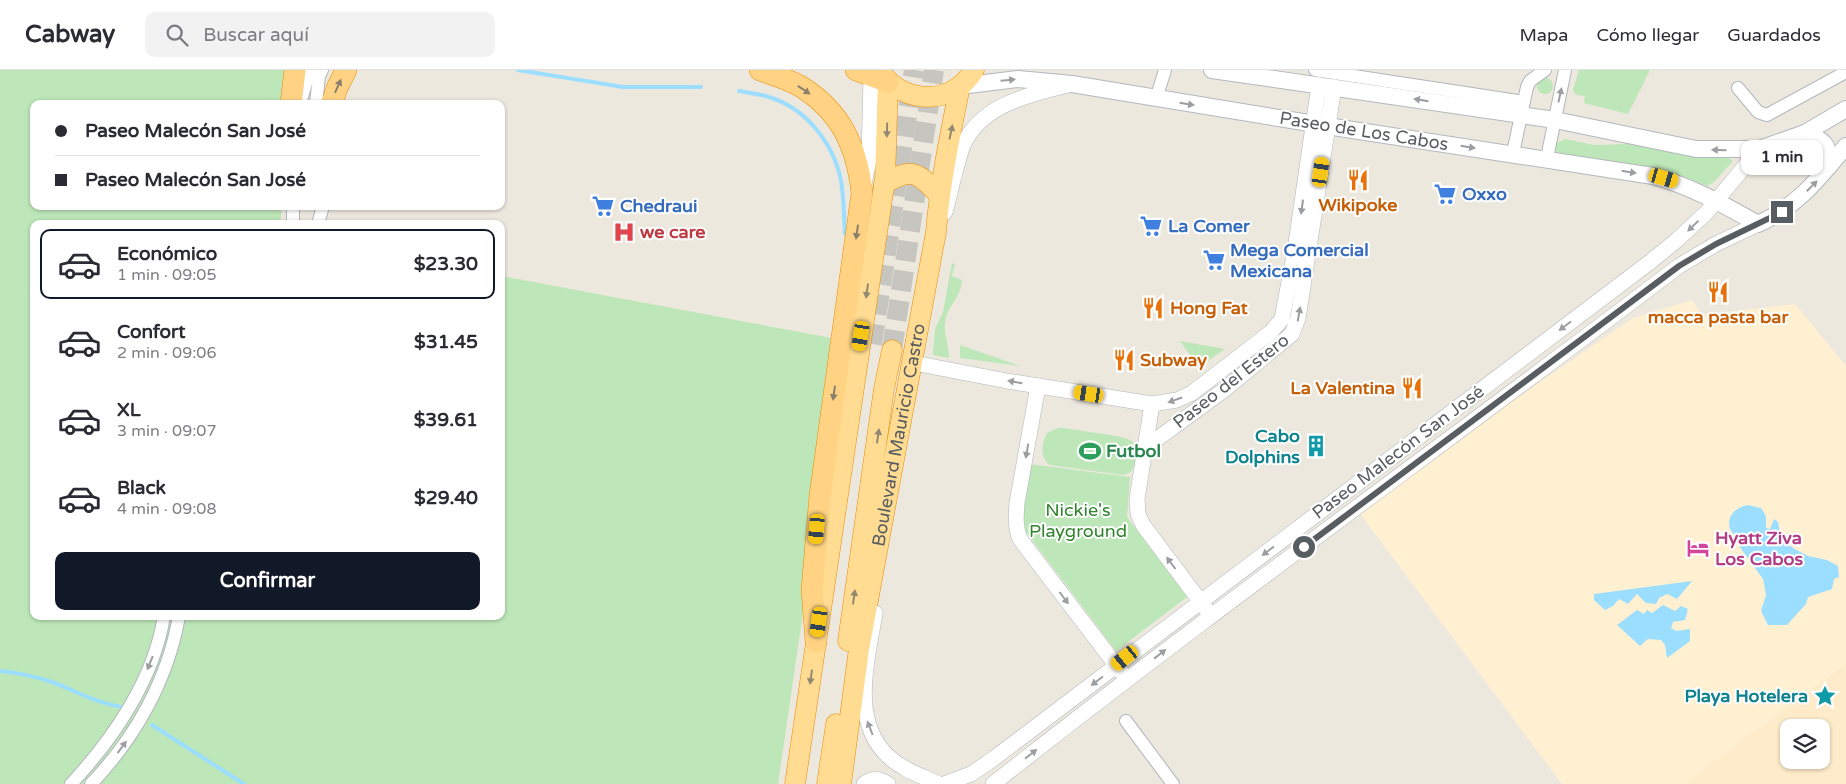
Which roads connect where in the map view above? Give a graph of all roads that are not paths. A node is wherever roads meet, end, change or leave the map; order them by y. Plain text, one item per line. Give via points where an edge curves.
1 (295, 70) edge
2 (310, 70) edge
3 (322, 70) edge
4 (346, 70) edge
5 (760, 70) edge
6 (974, 70) edge
7 (1165, 70) edge
8 (1212, 70) edge
9 (1545, 70) edge
10 (1565, 70) edge
11 (1846, 72) edge
12 (874, 74) edge
13 (1323, 81) edge
14 (1072, 84) junction
15 (960, 86) junction
16 (1738, 88) dead end
17 (1156, 99) junction
18 (291, 100) edge
19 (301, 100) edge
20 (316, 100) edge
21 (333, 100) edge
22 (1522, 109) junction
23 (1846, 110) edge
24 (1555, 120) junction
25 (1320, 125) junction
26 (1805, 133) junction
27 (1846, 146) edge
28 (1759, 149) junction
29 (1513, 153) junction
30 (1547, 158) junction
31 (1829, 166) junction
32 (884, 184) junction
33 (862, 193) junction
34 (940, 196) junction
35 (1716, 201) junction
36 (1758, 224) junction
37 (1302, 251) junction
38 (872, 344) tunnel mouth
39 (892, 350) tunnel mouth
40 (919, 364) junction
41 (1209, 380) junction
42 (1038, 386) junction
43 (1220, 393) junction
44 (1152, 404) junction
45 (1146, 447) junction
46 (1365, 478) junction
47 (1377, 493) junction
48 (883, 571) junction
49 (1200, 602) junction
50 (1211, 615) junction
51 (163, 620) edge
52 (178, 620) edge
53 (816, 642) junction
54 (860, 649) junction
55 (1116, 666) junction
56 (1128, 680) junction
57 (1126, 722) dead end
58 (71, 784) edge
59 (91, 784) edge
60 (795, 784) edge
61 (808, 784) edge
62 (827, 784) edge
63 (841, 784) edge
64 (864, 784) edge
65 (888, 784) edge
66 (940, 784) edge
67 (944, 784) edge
68 (993, 784) edge
69 (1173, 784) edge

1 - 18 highway
2 - 19 street
3 - 20 street
21 -> 4 highway
5 -> 33 highway via 799,86 833,114 853,148
6 - 15 highway
7 - 17 street
8 - 13 main road
9 - 22 street via 1530,81
24 -> 10 street
11 - 16 street via 1767,114 1758,112
12 - 15 highway via 905,93 926,98 945,94
12 -> 32 highway
12 - 33 street via 869,160
22 -> 13 main road
13 - 22 street
13 - 25 street, Paseo del Estero
15 -> 14 main road, Paseo de Los Cabos via 1018,79
14 - 17 main road, Paseo de Los Cabos
14 - 40 street via 1024,96 994,110 968,136 942,225
34 -> 15 highway, Boulevard Mauricio Castro
17 -> 25 main road, Paseo de Los Cabos
22 - 24 main road
22 - 29 street
23 - 26 main road
28 -> 24 main road via 1696,150
24 - 30 street
25 -> 29 main road, Paseo de Los Cabos
25 - 37 street, Paseo del Estero
26 - 28 main road
26 - 31 main road via 1824,142
27 - 31 main road, Paseo Malecón San José
28 - 35 street, Paseo Malecón San José
29 - 30 main road, Paseo de Los Cabos
30 -> 35 main road, Paseo de Los Cabos via 1653,176
36 -> 31 main road, Paseo Malecón San José via 1798,200
32 - 34 highway via 902,174 914,174 929,183
32 -> 53 highway
33 -> 53 highway via 820,496 812,590
34 - 54 highway, Boulevard Mauricio Castro
35 - 36 main road, Paseo de Los Cabos
35 -> 46 street, Paseo Malecón San José via 1664,251
36 - 47 street, Paseo Malecón San José via 1679,266
37 - 41 street, Paseo del Estero via 1278,325
43 -> 37 street, Paseo del Estero via 1295,330
38 - 61 highway, Boulevard Mauricio Castro
62 -> 39 highway, Boulevard Mauricio Castro
42 -> 40 street, Paseo del Estero
40 - 48 street
41 - 43 street
41 -> 44 street, Paseo del Estero via 1177,400
42 - 44 street, Paseo del Estero
42 -> 55 street via 1017,503 1018,534
43 - 45 street, Paseo del Estero
44 - 45 street
49 -> 45 street via 1140,520 1137,499
46 - 47 street
46 -> 49 street, Paseo Malecón San José
47 - 50 street, Paseo Malecón San José
48 - 54 highway
66 -> 48 street via 888,756 867,720 866,674
49 - 50 street
49 - 55 street, Paseo Malecón San José
56 -> 50 street, Paseo Malecón San José
51 -> 58 street via 139,689 116,728
59 -> 52 street via 128,738 154,694
53 -> 60 highway
54 - 63 highway, Boulevard Mauricio Castro
55 - 56 street
55 -> 67 street, Paseo Malecón San José via 993,759 971,774
68 -> 56 street, Paseo Malecón San José
57 - 69 street
64 - 65 street via 877,779

